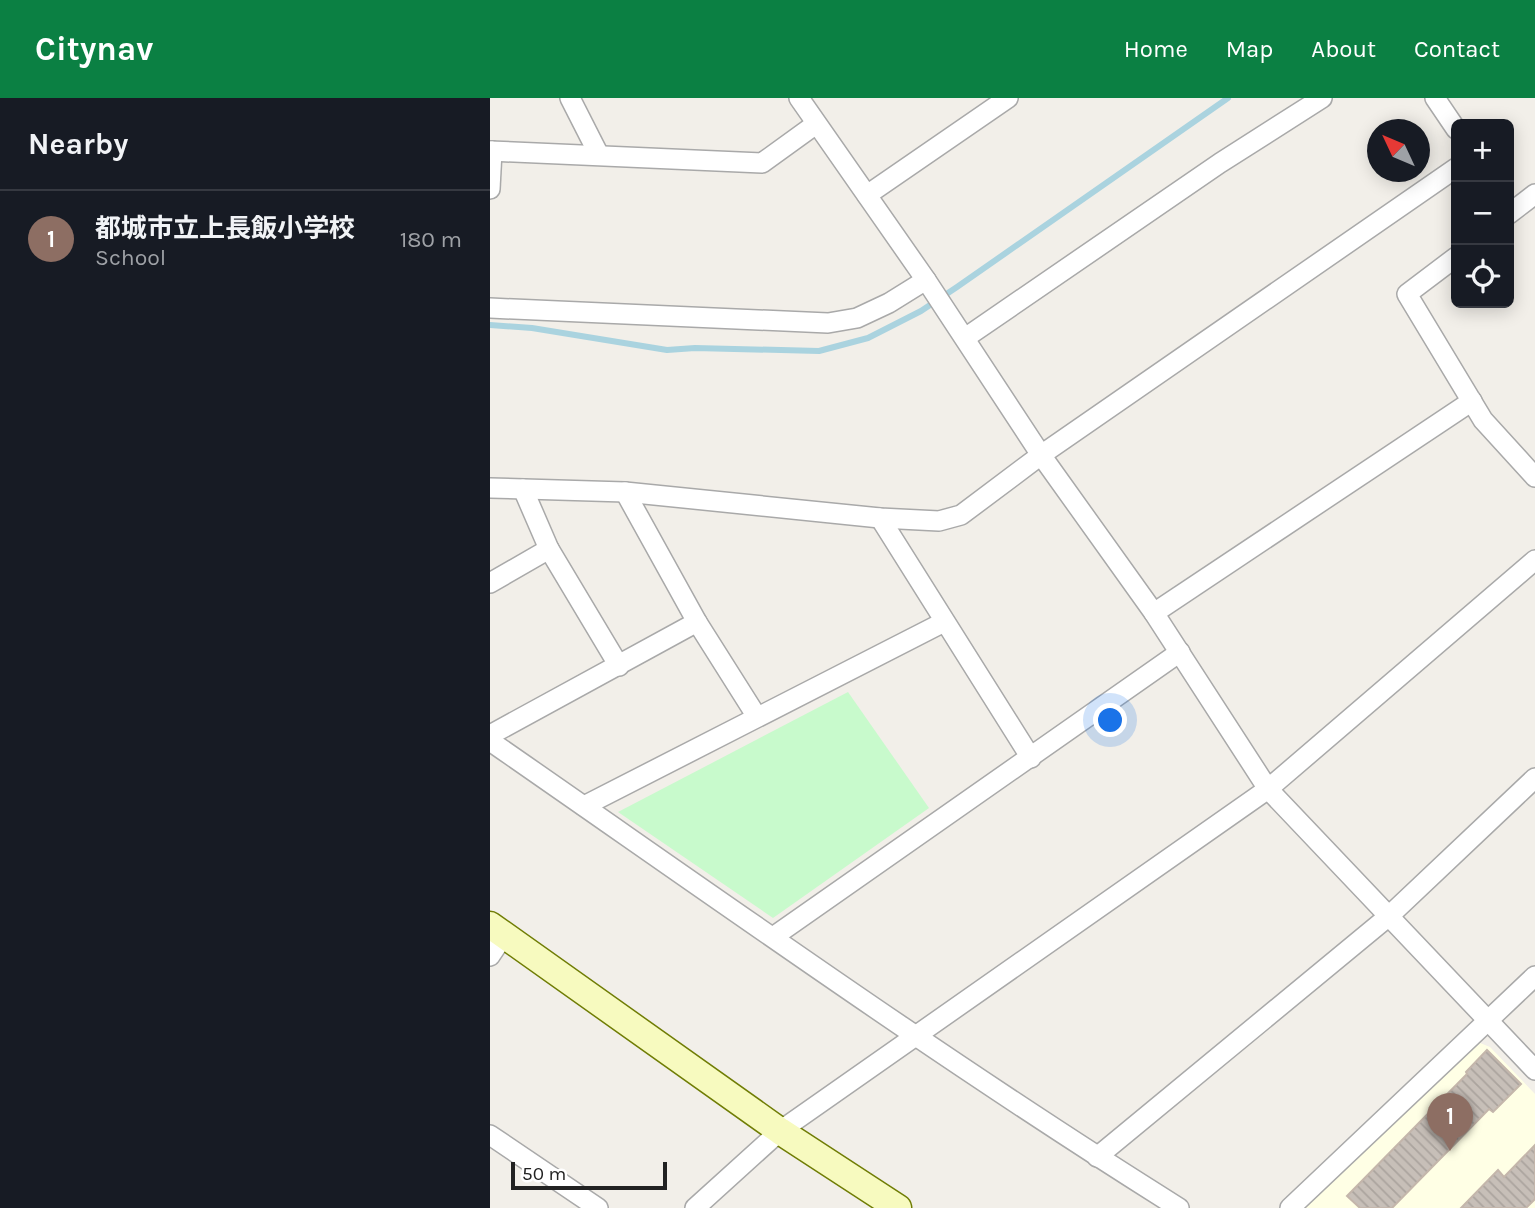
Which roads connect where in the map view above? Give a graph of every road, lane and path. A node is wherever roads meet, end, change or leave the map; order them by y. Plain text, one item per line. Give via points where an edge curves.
1 (570, 98) edge
2 (799, 98) edge
3 (1008, 98) edge
4 (1322, 98) edge
5 (1435, 98) edge
6 (1451, 122) edge
7 (816, 124) junction
8 (491, 151) edge
9 (599, 155) junction
10 (1451, 171) edge
11 (490, 189) edge
12 (1535, 194) edge
13 (867, 195) junction
14 (1514, 209) edge
15 (1451, 261) edge
16 (926, 279) junction
17 (490, 308) edge
18 (965, 338) junction
19 (1472, 401) junction
20 (1041, 455) junction
21 (1535, 477) edge
22 (490, 488) edge
23 (523, 489) junction
24 (625, 492) junction
25 (880, 518) junction
26 (549, 550) junction
27 (1535, 560) edge
28 (490, 583) edge
29 (1154, 613) junction
30 (696, 622) junction
31 (944, 622) junction
32 (1180, 652) junction
33 (619, 666) junction
34 (757, 718) junction
35 (490, 736) edge
36 (490, 741) edge
37 (1031, 758) junction
38 (1535, 778) edge
39 (1268, 789) junction
40 (584, 806) junction
41 (1389, 916) junction
42 (773, 937) junction
43 (495, 939) edge
44 (1535, 976) edge
45 (1488, 1021) junction
46 (916, 1036) junction
47 (1535, 1070) edge
48 (780, 1131) junction
49 (490, 1135) edge
50 (1097, 1157) junction
51 (598, 1208) edge
52 (695, 1208) edge
53 (898, 1208) edge
54 (1179, 1208) edge
55 (1290, 1208) edge

1 - 9 street
2 - 7 street
3 - 13 street
4 - 18 street
5 - 6 street
7 - 9 street via 762,163
7 - 13 street
8 - 9 street
8 - 11 street
10 - 20 street
12 - 14 street
13 - 16 street
15 - 19 street via 1407,294
16 - 17 street via 858,318 828,323
16 - 18 street
18 - 20 street
19 - 21 street via 1483,420
19 - 29 street
20 - 25 street via 961,515 939,521
20 - 29 street
22 - 23 street
23 - 24 street
23 - 26 street
24 - 25 street
24 - 30 street
25 - 31 street
26 - 28 street
26 - 33 street
27 - 39 street
29 - 32 street
30 - 33 street
30 - 34 street
31 - 34 street
31 - 37 street
32 - 37 street
32 - 39 street
33 - 35 street
34 - 40 street
36 - 40 street
37 - 42 street
38 - 41 street
39 - 41 street
39 - 46 street
40 - 42 street
41 - 45 street
41 - 50 street
42 - 46 street
43 - 48 street
44 - 45 street
45 - 47 street
45 - 55 street
46 - 48 street
46 - 50 street
48 - 52 street
48 - 53 street
49 - 51 street
50 - 54 street

